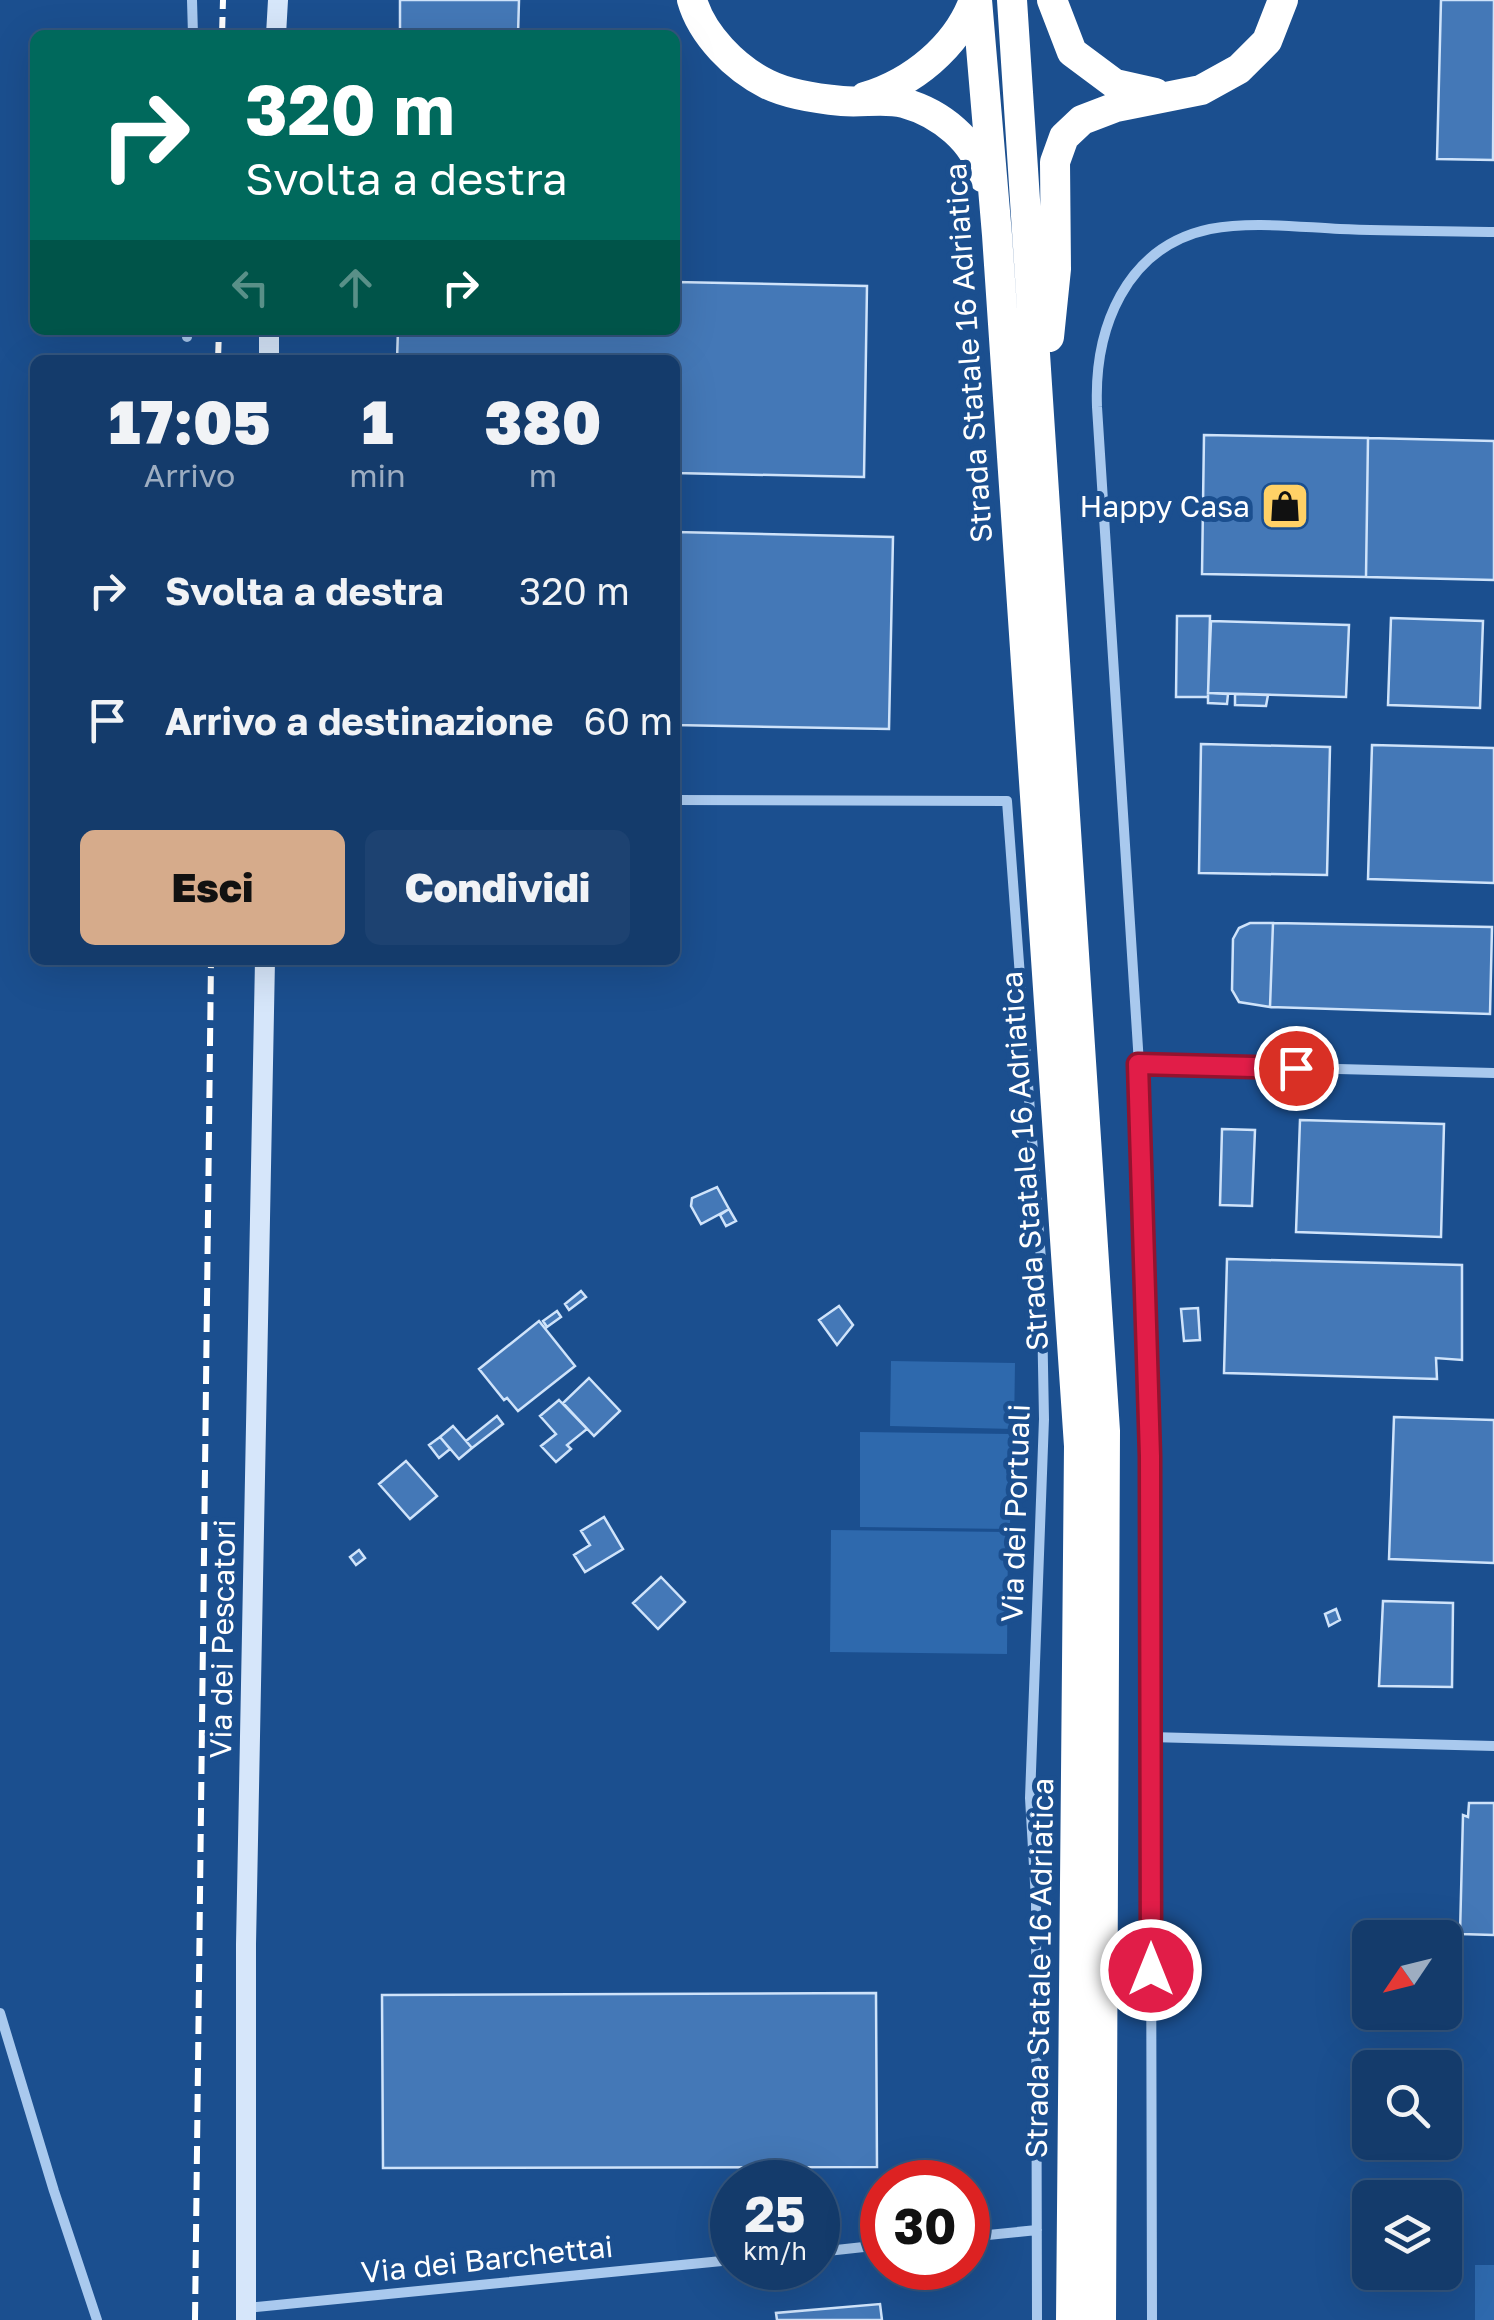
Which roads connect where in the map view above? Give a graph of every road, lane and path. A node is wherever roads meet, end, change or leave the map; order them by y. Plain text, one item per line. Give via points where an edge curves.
1 (192, 0) edge
2 (278, 0) edge
3 (692, 0) edge
4 (976, 0) edge
5 (1012, 0) edge
6 (1052, 0) edge
7 (1283, 0) edge
8 (193, 30) edge
9 (276, 30) edge
10 (1168, 96) junction
11 (840, 101) junction
12 (1494, 232) edge
13 (996, 235) junction
14 (1041, 426) junction
15 (680, 800) edge
16 (265, 965) edge
17 (1138, 1064) junction
18 (1494, 1073) edge
19 (1150, 1737) junction
20 (1494, 1746) edge
21 (0, 2013) edge
22 (1036, 2230) junction
23 (990, 2235) edge
24 (710, 2262) edge
25 (246, 2314) edge
26 (98, 2320) edge
27 (1037, 2320) edge
28 (1071, 2320) edge
29 (1101, 2320) edge
30 (1152, 2320) edge

1 - 8 street
2 - 9 street
3 - 11 highway via 725,55 769,85
4 - 11 highway via 965,25 900,84
4 - 13 highway, Strada Statale 16 Adriatica
5 - 14 highway, Strada Statale 16 Adriatica
6 - 10 highway via 1072,52 1114,84
7 - 10 highway via 1267,41 1238,69 1201,90
10 - 14 highway via 1082,120 1064,137 1054,162 1056,269
11 - 13 highway via 902,102 966,139 980,163
12 - 17 street via 1206,230 1151,260 1119,296 1106,324 1097,407
13 - 28 highway, Strada Statale 16 Adriatica via 1079,1446
14 - 29 highway, Strada Statale 16 Adriatica via 1105,1430
15 - 22 street, Via dei Portuali via 1007,801 1041,1260 1044,1418 1030,1798
16 - 25 street, Via dei Pescatori via 246,1944
17 - 18 street
17 - 19 street via 1150,1456
19 - 20 street
19 - 30 street
21 - 26 street
22 - 23 street
22 - 27 street, Via dei Portuali
24 - 25 street, Via dei Barchettai

